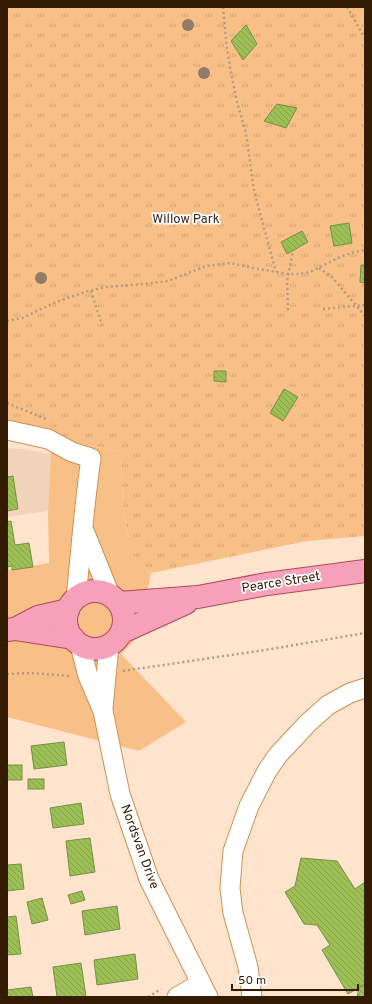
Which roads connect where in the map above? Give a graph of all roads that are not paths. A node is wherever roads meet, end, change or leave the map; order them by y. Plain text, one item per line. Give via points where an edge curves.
1 (7, 430) edge
2 (83, 530) junction
3 (365, 571) edge
4 (198, 597) junction
5 (114, 599) junction
6 (72, 604) junction
7 (11, 629) edge
8 (116, 638) junction
9 (76, 642) junction
10 (97, 675) junction
11 (365, 688) edge
12 (204, 990) edge
13 (178, 997) edge
14 (252, 997) edge

1 - 2 street via 48,439 72,452 91,458
2 - 5 street
2 - 6 street
3 - 4 main road, Pearce Street via 267,584
4 - 5 main road, Pearce Street
4 - 8 main road, Pearce Street
5 - 6 main road via 102,591 92,591 84,593
5 - 8 main road via 124,615 124,624
6 - 7 main road
6 - 9 main road via 66,620 68,630
7 - 9 main road
8 - 9 main road via 104,648 96,649
8 - 10 street, Nordsvan Drive
9 - 10 street, Nordsvan Drive
10 - 12 street, Nordsvan Drive via 120,794 149,879
11 - 14 street via 328,705 308,723 278,754 249,806 233,851 230,888 233,913 248,967
12 - 13 street

